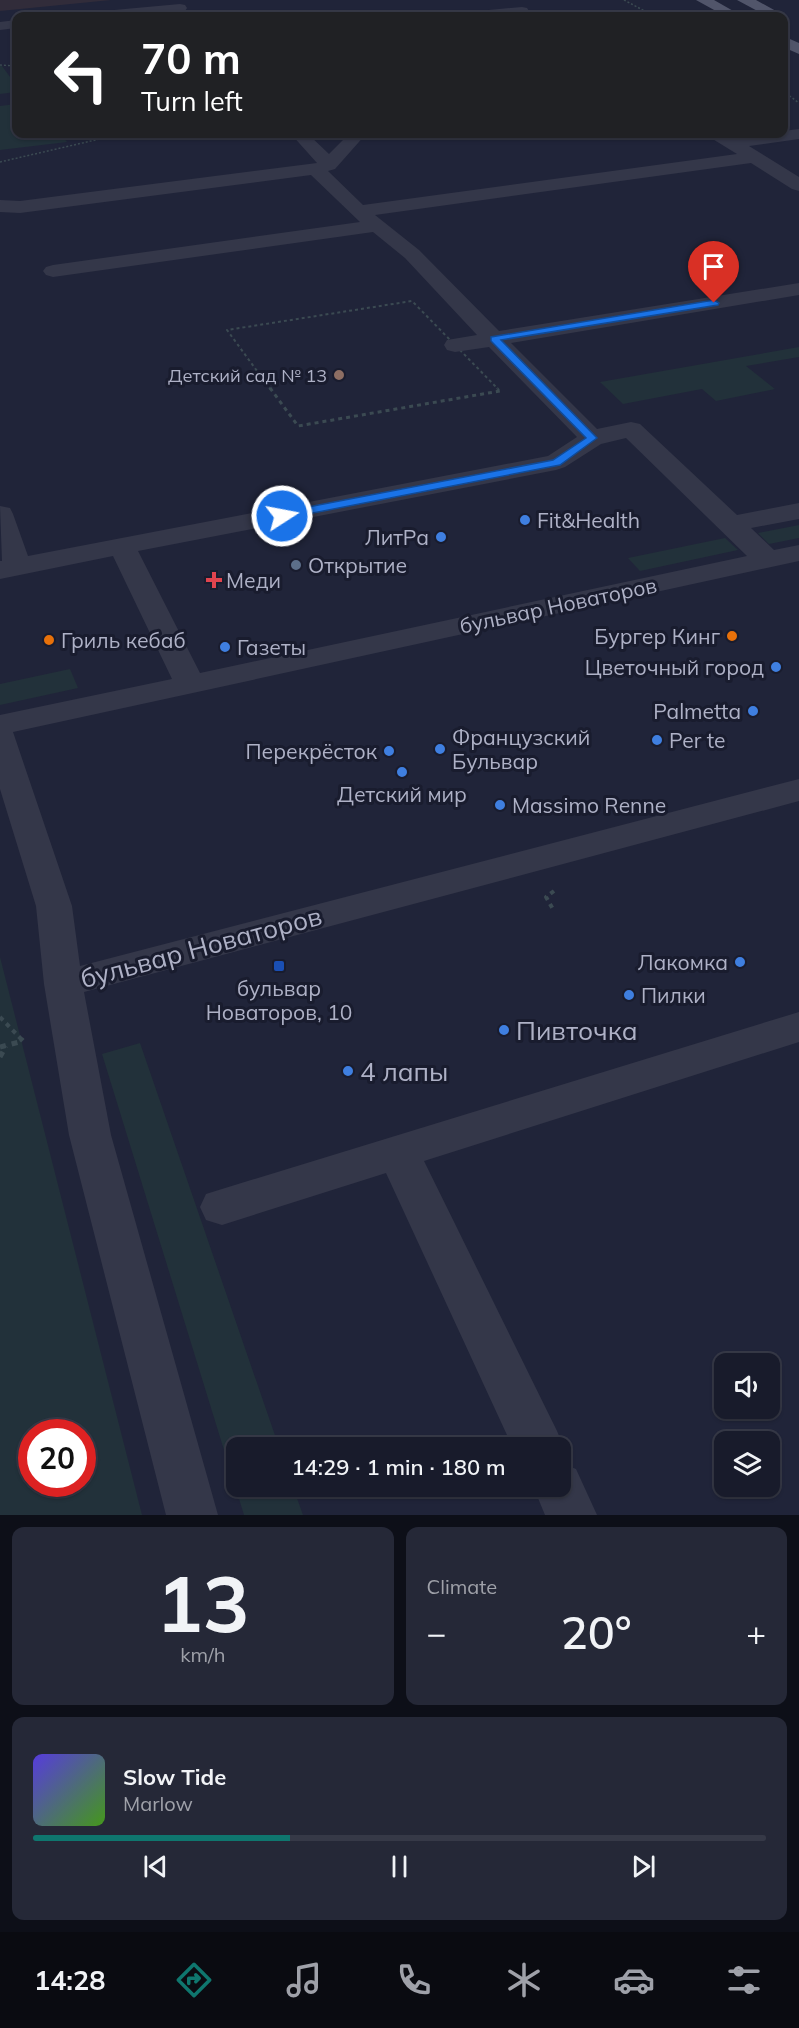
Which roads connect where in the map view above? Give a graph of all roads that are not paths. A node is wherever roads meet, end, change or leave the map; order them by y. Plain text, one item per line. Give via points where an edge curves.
1 (505, 0) edge
2 (703, 0) edge
3 (744, 0) edge
4 (152, 5) edge
5 (180, 8) edge
6 (114, 12) edge
7 (524, 12) edge
8 (727, 12) edge
9 (768, 12) edge
10 (302, 138) edge
11 (354, 138) edge
12 (724, 138) edge
13 (754, 157) junction
14 (322, 167) junction
15 (799, 185) edge
16 (0, 206) edge
17 (359, 211) junction
18 (376, 226) junction
19 (53, 271) dead end
20 (799, 290) edge
21 (494, 339) junction
22 (455, 345) road end
23 (592, 438) junction
24 (799, 511) edge
25 (0, 514) edge
26 (732, 524) junction
27 (122, 547) junction
28 (799, 553) edge
29 (768, 560) junction
30 (9, 569) edge
31 (190, 684) junction
32 (0, 725) edge
33 (0, 736) edge
34 (799, 790) edge
35 (63, 984) junction
36 (799, 1027) edge
37 (398, 1152) junction
38 (222, 1207) dead end
39 (534, 1437) edge
40 (563, 1497) edge
41 (192, 1515) edge
42 (571, 1515) edge

1 - 7 street
2 - 8 main road
3 - 9 main road
4 - 5 street
4 - 6 street
10 - 14 street
11 - 14 street
12 - 13 street
13 - 15 street
13 - 17 street
14 - 16 street via 20,207
14 - 17 street
17 - 18 street
18 - 19 street
18 - 21 street via 412,254
20 - 21 street
21 - 22 street
21 - 23 street
23 - 26 street via 631,429
23 - 27 street via 556,462
24 - 26 street
25 - 30 street
26 - 29 street
27 - 30 street
27 - 31 street
28 - 29 street, бульвар Новаторов
29 - 31 street, бульвар Новаторов
31 - 32 street, бульвар Новаторов
33 - 35 street via 54,906
34 - 35 street, бульвар Новаторов
35 - 41 street, бульвар Новаторов via 90,1136
36 - 37 street
37 - 38 street
37 - 39 street
40 - 42 street

